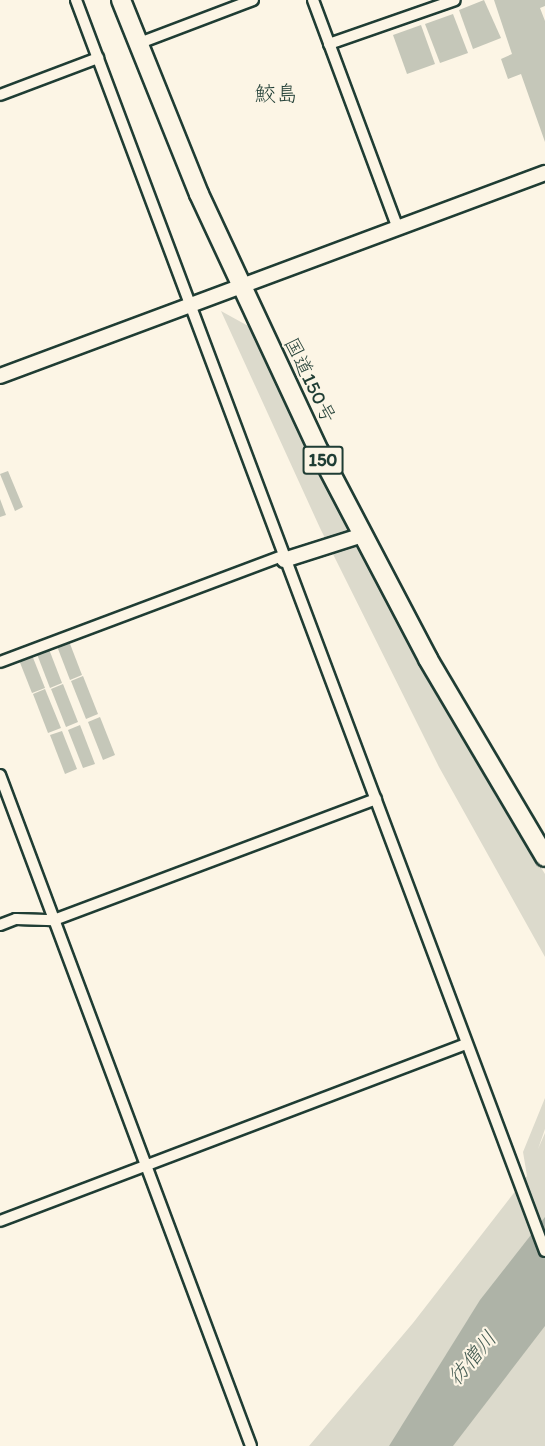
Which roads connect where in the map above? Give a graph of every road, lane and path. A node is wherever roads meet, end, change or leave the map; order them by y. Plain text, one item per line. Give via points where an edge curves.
1 (76, 0) edge
2 (121, 0) edge
3 (254, 0) edge
4 (313, 0) edge
5 (454, 0) edge
6 (137, 44) junction
7 (329, 44) junction
8 (98, 58) junction
9 (0, 95) edge
10 (545, 173) edge
11 (398, 230) junction
12 (241, 288) junction
13 (190, 305) junction
14 (0, 376) edge
15 (363, 535) junction
16 (283, 558) junction
17 (0, 662) edge
18 (0, 775) edge
19 (376, 799) junction
20 (545, 857) edge
21 (54, 920) junction
22 (0, 925) edge
23 (465, 1044) junction
24 (147, 1166) junction
25 (0, 1221) edge
26 (545, 1251) edge
27 (251, 1446) edge

1 - 8 street
2 - 6 highway, 国道150号 / 150
3 - 6 street
4 - 7 street
5 - 7 street
6 - 12 highway, 国道150号 / 150
7 - 11 street
8 - 9 street
8 - 13 street
10 - 11 street
11 - 12 street
12 - 13 street
12 - 15 highway, 国道150号 / 150
13 - 14 street
13 - 16 street
15 - 16 street
15 - 20 highway, 国道150号 / 150 via 428,659
16 - 17 street
16 - 19 street
18 - 21 street
19 - 21 street
19 - 23 street
21 - 22 street via 16,919
21 - 24 street
23 - 24 street
23 - 26 street
24 - 25 street
24 - 27 street

